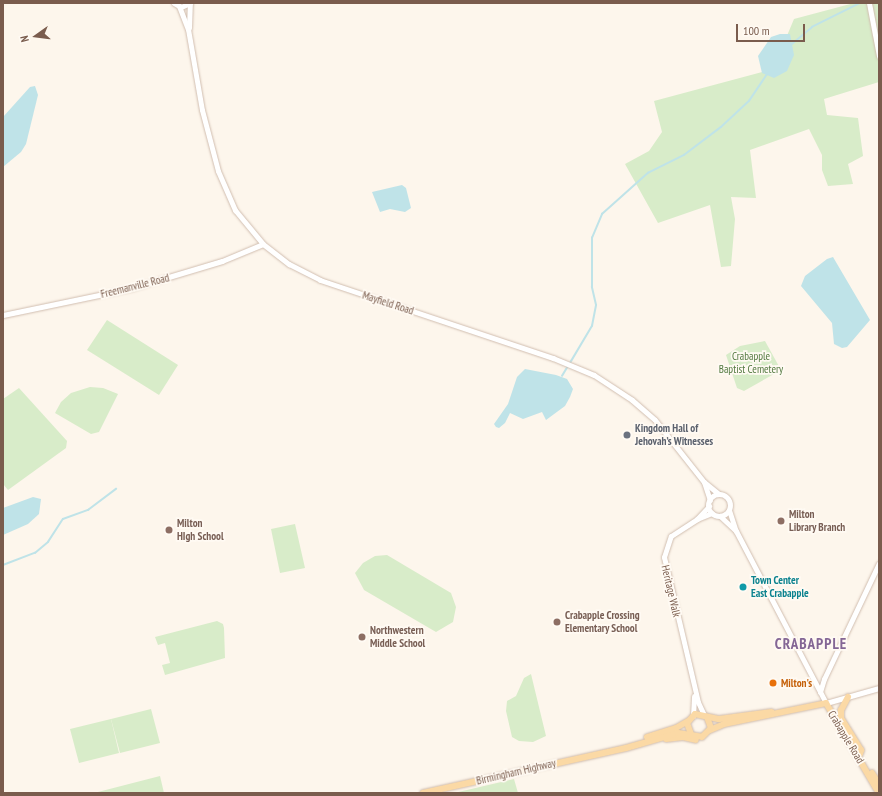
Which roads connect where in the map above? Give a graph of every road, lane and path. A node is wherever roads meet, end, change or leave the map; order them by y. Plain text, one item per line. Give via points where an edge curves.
1 (190, 3) edge
2 (869, 3) edge
3 (176, 4) edge
4 (188, 29) junction
5 (879, 56) edge
6 (263, 244) junction
7 (3, 315) edge
8 (704, 482) junction
9 (719, 494) junction
10 (710, 500) junction
11 (709, 506) junction
12 (729, 510) junction
13 (712, 513) junction
14 (720, 516) junction
15 (697, 519) junction
16 (736, 531) junction
17 (879, 563) edge
18 (813, 677) junction
19 (692, 678) junction
20 (824, 679) junction
21 (879, 688) edge
22 (820, 692) junction
23 (848, 697) junction
24 (826, 703) junction
25 (783, 712) junction
26 (693, 716) junction
27 (706, 716) junction
28 (688, 721) junction
29 (710, 730) junction
30 (692, 735) junction
31 (654, 740) junction
32 (698, 741) dead end
33 (608, 751) junction
34 (860, 754) junction
35 (879, 784) edge
36 (424, 793) edge
37 (879, 793) edge

1 - 3 street
1 - 4 street, Mayfield Road
2 - 5 street
3 - 4 street, Mayfield Road
4 - 6 street, Mayfield Road via 202,110 218,172 235,210
6 - 7 street, Freemanville Road via 209,265 132,288
6 - 8 street, Mayfield Road via 289,264 320,280 571,364 606,382 646,411 683,452
8 - 9 street, Mayfield Road
8 - 10 street, Mayfield Road
9 - 10 street
9 - 12 street via 729,500
10 - 11 street
11 - 13 street
11 - 15 street, Heritage Walk
12 - 14 street
12 - 16 street
13 - 14 street
13 - 15 street, Heritage Walk
14 - 16 street
15 - 19 street, Heritage Walk via 671,536 666,543 664,557
16 - 18 street
17 - 20 street
18 - 20 street
18 - 22 street
19 - 26 street, Heritage Walk
19 - 27 street, Heritage Walk via 698,702
20 - 22 street
21 - 23 street
22 - 24 street
23 - 24 street
23 - 34 main road via 841,710 841,718 861,750
24 - 25 main road
24 - 34 main road, Crabapple Road
24 - 37 main road, Crabapple Road
25 - 27 main road via 719,719
25 - 29 main road via 724,724
26 - 27 main road
26 - 28 main road
27 - 29 main road via 711,723
28 - 30 main road via 688,729
28 - 33 main road, Birmingham Highway via 676,728
29 - 30 main road via 702,737
30 - 31 main road, Birmingham Highway via 681,732
31 - 32 main road via 683,737
31 - 33 main road, Birmingham Highway
33 - 36 main road, Birmingham Highway
34 - 35 main road, Crabapple Road

